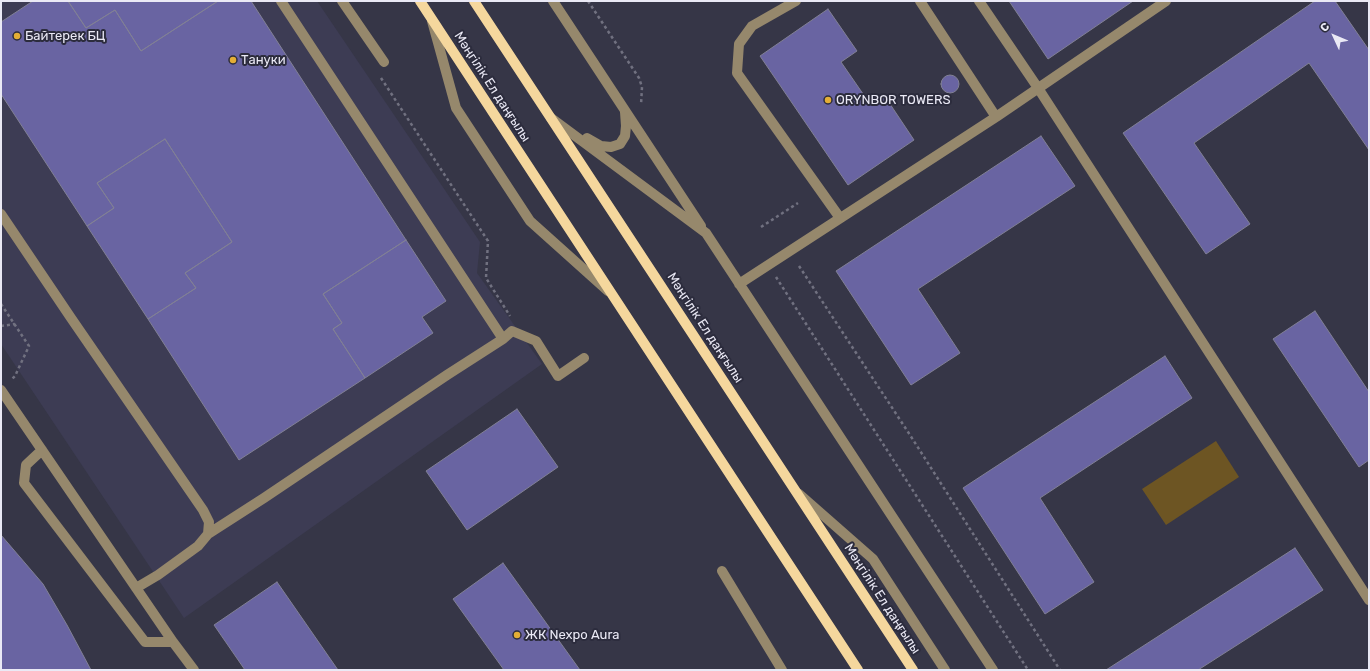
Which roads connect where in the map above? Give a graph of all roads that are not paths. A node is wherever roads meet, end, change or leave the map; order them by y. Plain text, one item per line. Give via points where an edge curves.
1 (281, 1) edge
2 (342, 1) edge
3 (420, 1) edge
4 (476, 1) edge
5 (553, 1) edge
6 (796, 1) edge
7 (920, 1) edge
8 (979, 1) edge
9 (1166, 1) edge
10 (431, 17) junction
11 (384, 62) dead end
12 (1038, 88) junction
13 (625, 110) junction
14 (550, 117) junction
15 (996, 117) junction
16 (1, 214) edge
17 (840, 218) junction
18 (706, 233) junction
19 (739, 284) junction
20 (612, 294) junction
21 (503, 339) junction
22 (584, 358) dead end
23 (1, 390) edge
24 (42, 450) junction
25 (796, 492) junction
26 (208, 534) junction
27 (722, 571) dead end
28 (136, 588) junction
29 (1369, 600) edge
30 (173, 642) junction
31 (194, 670) edge
32 (782, 670) edge
33 (858, 670) edge
34 (913, 670) edge
35 (945, 670) edge
36 (993, 670) edge

1 - 21 street
2 - 11 street
3 - 10 main road, Мәңгілік Ел даңғылы
4 - 14 main road, Мәңгілік Ел даңғылы
5 - 13 street
6 - 17 street via 752,26 740,44 737,73
7 - 15 street
8 - 12 street
9 - 12 street
10 - 20 main road, Мәңгілік Ел даңғылы
10 - 20 street via 456,108 530,221
12 - 15 street
12 - 29 street
13 - 14 street via 625,136 620,144 611,147 601,146
13 - 18 street
14 - 18 street
14 - 25 main road, Мәңгілік Ел даңғылы
15 - 17 street
16 - 26 street via 203,510 209,522
17 - 19 street
18 - 19 street
19 - 36 street
20 - 33 main road, Мәңгілік Ел даңғылы
21 - 22 street via 512,332 536,341 558,376
21 - 26 street
23 - 24 street
24 - 28 street
24 - 30 street via 26,465 24,483 145,642
25 - 34 main road, Мәңгілік Ел даңғылы
25 - 35 street via 873,559
26 - 28 street via 178,562
27 - 32 street
28 - 30 street
30 - 31 street

